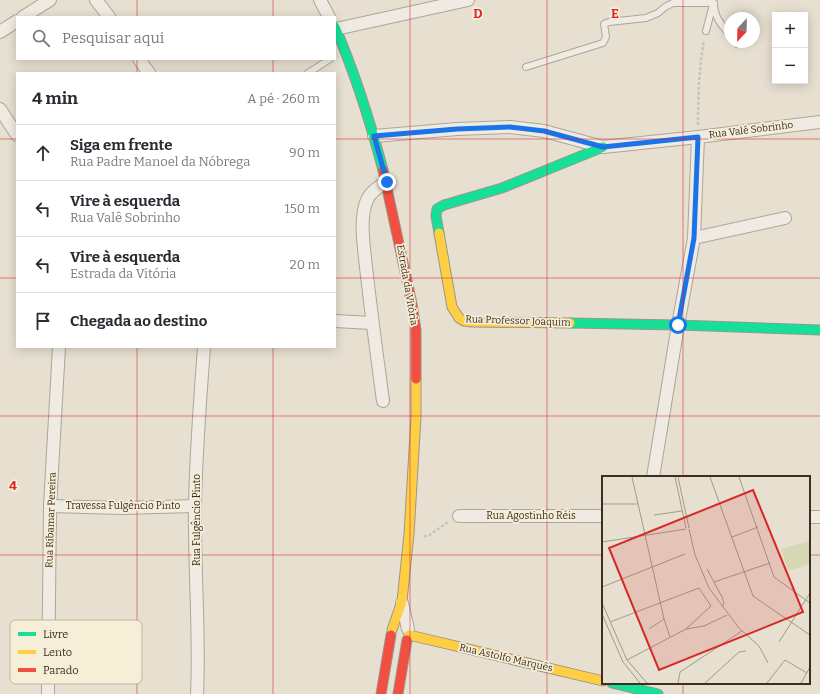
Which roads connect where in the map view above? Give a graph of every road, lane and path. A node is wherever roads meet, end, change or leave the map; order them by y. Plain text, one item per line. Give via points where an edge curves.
1 (50, 0) edge
2 (96, 0) edge
3 (320, 0) edge
4 (468, 0) edge
5 (714, 1) edge
6 (25, 16) edge
7 (107, 16) edge
8 (329, 16) edge
9 (16, 22) edge
10 (336, 28) edge
11 (724, 28) edge
12 (706, 31) joint
13 (0, 32) edge
14 (140, 60) edge
15 (328, 60) edge
16 (526, 67) dead end
17 (148, 72) edge
18 (310, 72) edge
19 (0, 109) edge
20 (820, 122) edge
21 (16, 133) edge
22 (374, 136) junction
23 (698, 137) junction
24 (603, 147) junction
25 (387, 182) junction
26 (785, 218) dead end
27 (694, 238) junction
28 (336, 321) edge
29 (372, 323) junction
30 (678, 325) junction
31 (820, 330) edge
32 (59, 348) edge
33 (204, 348) edge
34 (384, 401) dead end
35 (653, 476) edge
36 (50, 506) junction
37 (195, 506) junction
38 (459, 516) joint
39 (602, 516) edge
40 (409, 534) junction
41 (402, 601) junction
42 (49, 620) edge
43 (391, 633) junction
44 (408, 635) junction
45 (602, 681) edge
46 (48, 684) edge
47 (618, 686) edge
48 (48, 694) edge
49 (197, 694) edge
50 (381, 694) edge
51 (398, 694) edge
52 (658, 694) edge

1 - 6 street
2 - 7 street
3 - 8 street
4 - 10 street
5 - 11 lane via 716,18
5 - 12 lane
5 - 16 lane via 673,3 646,18 609,22 604,24 606,37 603,43
9 - 13 street
10 - 22 street, Estrada da Vitória
12 - 23 path via 698,90
14 - 17 street
15 - 18 lane
19 - 21 street
20 - 23 street, Rua Valê Sobrinho
22 - 24 street, Rua Valê Sobrinho via 510,127 544,131
22 - 25 street, Estrada da Vitória
23 - 24 street, Rua Valê Sobrinho
23 - 27 street
24 - 30 street, Rua Professor Joaquim via 502,188 437,209 436,216 452,307 456,315 464,321 472,322
25 - 29 street via 370,194 363,213
25 - 40 street, Estrada da Vitória via 416,330 416,417
26 - 27 street
27 - 30 street
28 - 29 street
29 - 34 street
30 - 31 street, Rua Professor Joaquim
30 - 35 street
32 - 36 street, Rua Ribamar Pereira
33 - 37 street, Rua Fulgêncio Pinto
36 - 37 street, Travessa Fulgêncio Pinto
36 - 42 street, Rua Ribamar Pereira
37 - 49 street, Rua Fulgêncio Pinto via 199,661
38 - 39 street, Rua Agostinho Réis
38 - 40 path via 428,536
40 - 41 street, Estrada da Vitória
41 - 43 street, Estrada da Vitória
41 - 44 street, Estrada da Vitória
43 - 44 street via 400,625
43 - 44 street via 396,642 402,643
43 - 50 street, Estrada da Vitória
44 - 45 street, Rua Astolfo Marquês
44 - 51 street, Estrada da Vitória
46 - 48 street, Rua Ribamar Pereira
47 - 52 street

